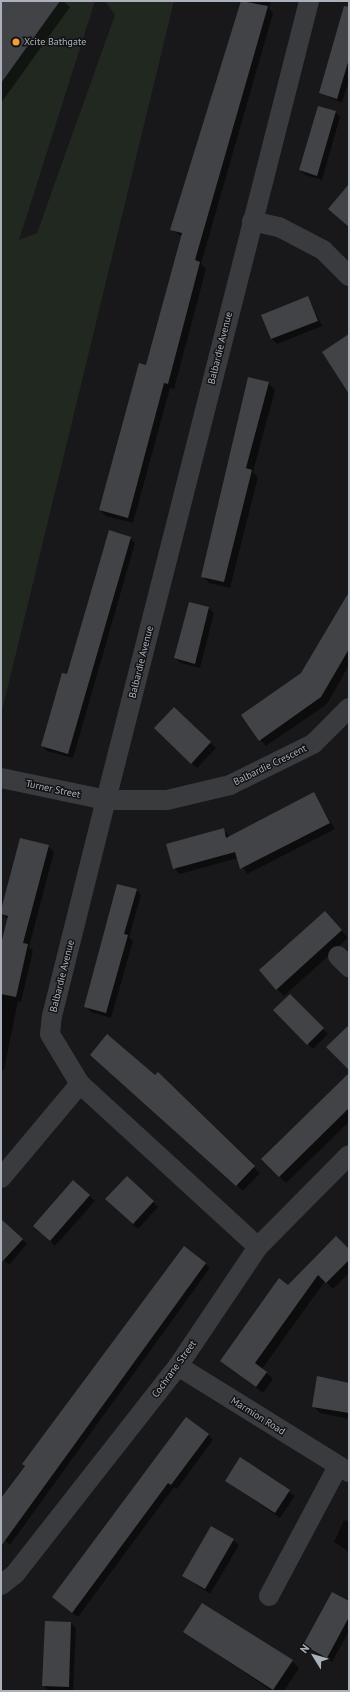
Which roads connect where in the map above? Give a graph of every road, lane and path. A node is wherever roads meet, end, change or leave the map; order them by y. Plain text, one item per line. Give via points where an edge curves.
1 (309, 1) edge
2 (252, 221) junction
3 (349, 276) edge
4 (349, 708) edge
5 (1, 778) edge
6 (106, 800) junction
7 (80, 1084) junction
8 (349, 1155) edge
9 (1, 1178) edge
10 (258, 1247) junction
11 (178, 1366) junction
12 (343, 1469) edge
13 (1, 1585) edge
14 (269, 1596) dead end

1 - 2 street, Balbardie Avenue
2 - 3 street via 279,227 323,250
2 - 6 street, Balbardie Avenue
4 - 6 street, Balbardie Crescent via 313,744 230,785 167,800
5 - 6 street, Turner Street
6 - 7 street, Balbardie Avenue via 52,1016 50,1034
7 - 9 street
7 - 10 street, Balbardie Avenue
8 - 10 street, Cochrane Street
10 - 11 street, Cochrane Street
11 - 12 street, Marmion Road
11 - 13 street, Cochrane Street via 15,1574
12 - 14 street, Marmion Road

